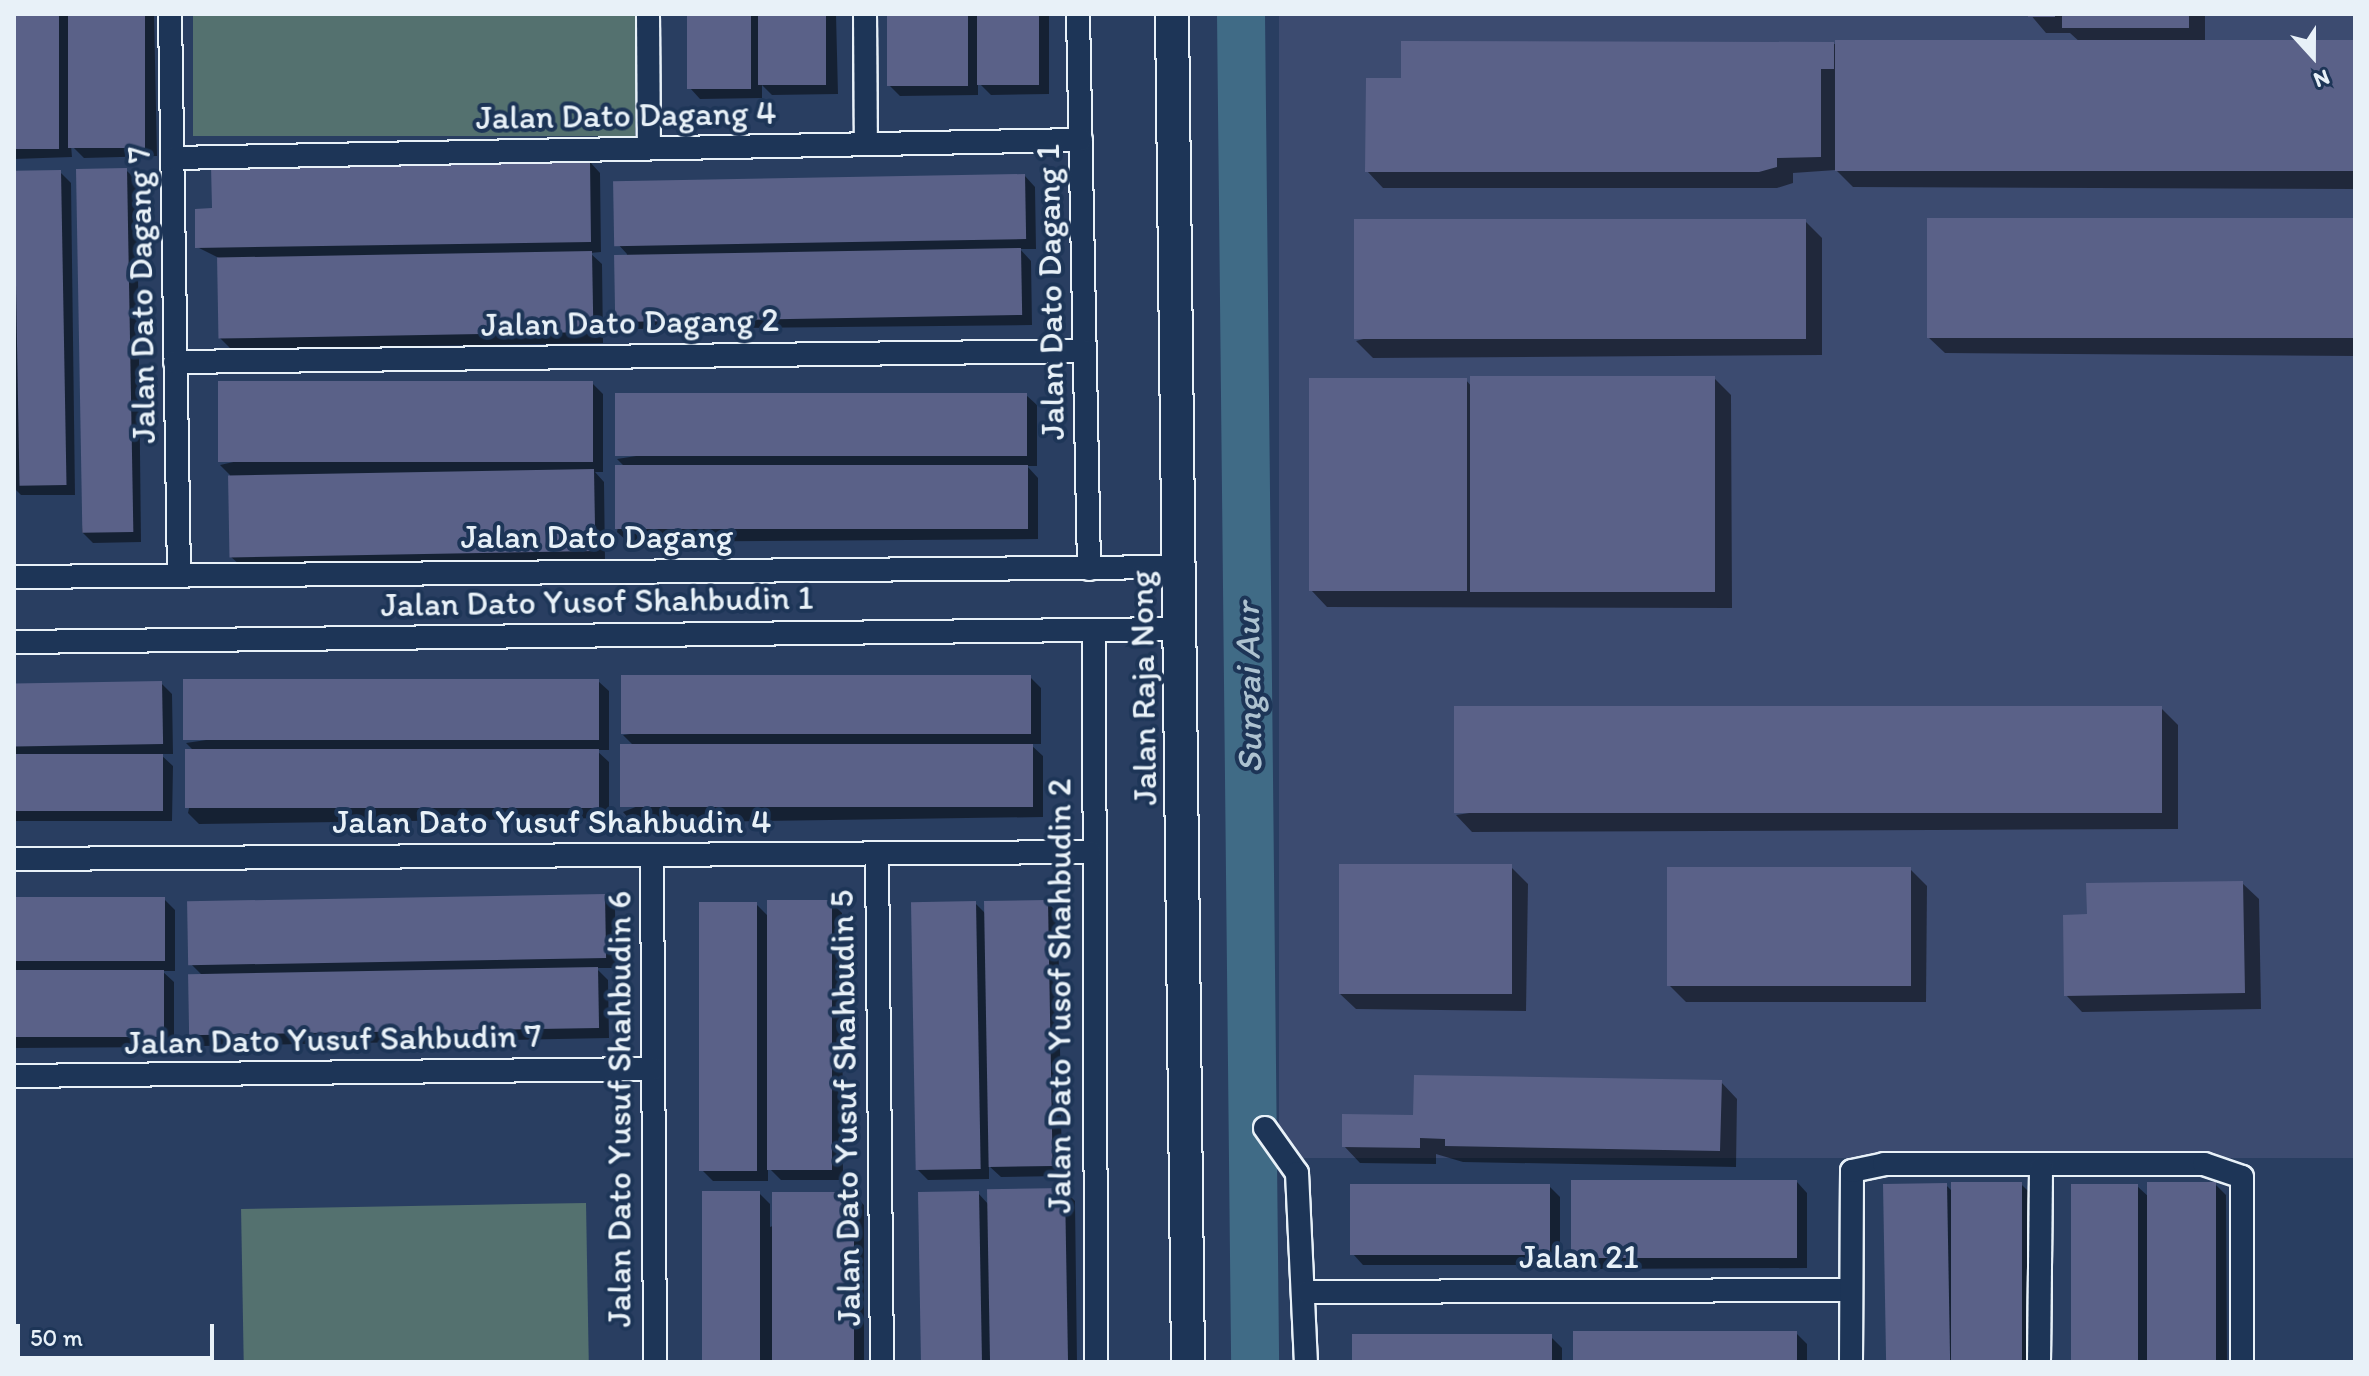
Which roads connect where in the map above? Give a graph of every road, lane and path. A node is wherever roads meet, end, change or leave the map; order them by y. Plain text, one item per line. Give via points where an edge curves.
1 (170, 14) edge
2 (648, 14) edge
3 (865, 14) edge
4 (1078, 14) edge
5 (1172, 14) edge
6 (1081, 140) junction
7 (866, 144) junction
8 (649, 148) junction
9 (173, 158) junction
10 (1085, 351) junction
11 (175, 362) junction
12 (1180, 567) junction
13 (1089, 569) junction
14 (179, 576) junction
15 (14, 577) edge
16 (1181, 629) junction
17 (1094, 630) junction
18 (14, 642) edge
19 (1090, 852) junction
20 (877, 854) junction
21 (652, 855) junction
22 (14, 859) edge
23 (653, 1069) junction
24 (14, 1076) edge
25 (1265, 1128) dead end
26 (2041, 1168) junction
27 (1851, 1290) junction
28 (1307, 1292) junction
29 (655, 1362) edge
30 (882, 1362) edge
31 (1096, 1362) edge
32 (1188, 1362) edge
33 (1306, 1362) edge
34 (1851, 1362) edge
35 (2039, 1362) edge
36 (2242, 1362) edge

1 - 9 street, Jalan Dato Dagang 7
2 - 8 street
3 - 7 street
4 - 6 street, Jalan Dato Dagang 1
5 - 12 main road, Jalan Raja Nong
6 - 7 street, Jalan Dato Dagang 4
6 - 10 street, Jalan Dato Dagang 1
7 - 8 street, Jalan Dato Dagang 4
8 - 9 street, Jalan Dato Dagang 4
9 - 11 street, Jalan Dato Dagang 7
10 - 11 street, Jalan Dato Dagang 2
10 - 13 street, Jalan Dato Dagang 1
11 - 14 street, Jalan Dato Dagang 7
12 - 13 street, Jalan Dato Dagang
12 - 16 main road, Jalan Raja Nong
13 - 14 street, Jalan Dato Dagang
14 - 15 street, Jalan Dato Dagang
16 - 17 street, Jalan Dato Yusof Shahbudin 1
16 - 32 main road, Jalan Raja Nong
17 - 18 street, Jalan Dato Yusof Shahbudin 1
17 - 19 street, Jalan Dato Yusof Shahbudin 2
19 - 20 street, Jalan Dato Yusuf Shahbudin 4
19 - 31 street, Jalan Dato Yusof Shahbudin 2
20 - 21 street, Jalan Dato Yusuf Shahbudin 4
20 - 30 street, Jalan Dato Yusuf Shahbudin 5
21 - 22 street, Jalan Dato Yusuf Shahbudin 4
21 - 23 street, Jalan Dato Yusuf Shahbudin 6
23 - 24 street, Jalan Dato Yusuf Sahbudin 7
23 - 29 street, Jalan Dato Yusuf Shahbudin 6
25 - 28 street via 1297,1173
26 - 27 street via 1884,1164 1852,1171
26 - 35 street
26 - 36 street via 2204,1164 2242,1177
27 - 28 street, Jalan 21
27 - 34 street
28 - 33 street

